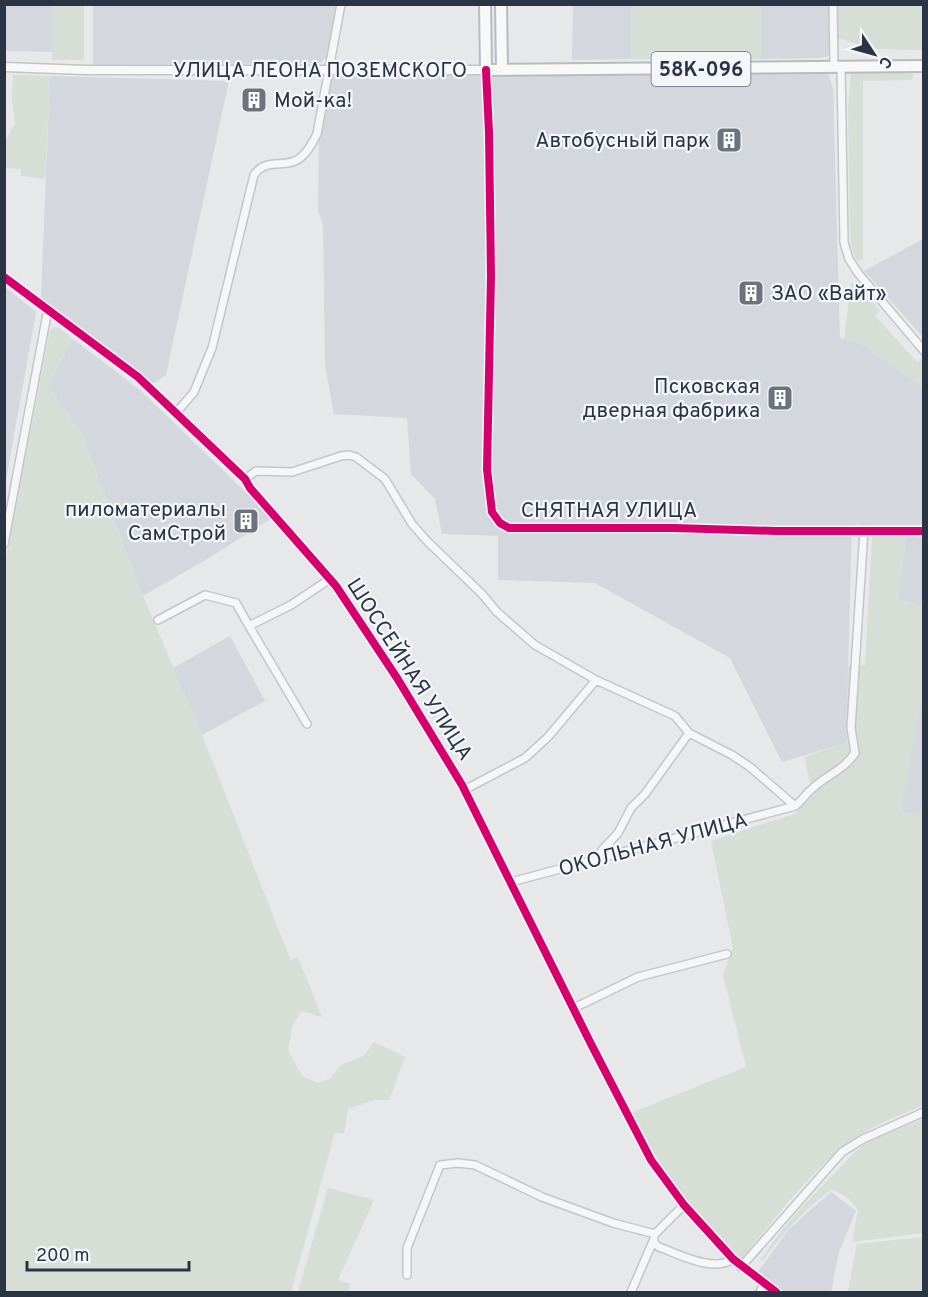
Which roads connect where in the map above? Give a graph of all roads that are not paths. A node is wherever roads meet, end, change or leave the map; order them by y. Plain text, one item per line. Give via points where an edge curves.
1 (341, 4) edge
2 (485, 4) edge
3 (501, 4) edge
4 (833, 4) edge
5 (924, 66) edge
6 (4, 67) edge
7 (838, 67) junction
8 (327, 69) junction
9 (486, 70) junction
10 (502, 70) junction
11 (4, 277) edge
12 (48, 309) junction
13 (924, 351) edge
14 (176, 413) junction
15 (245, 479) junction
16 (864, 530) junction
17 (924, 531) edge
18 (4, 544) edge
19 (330, 579) junction
20 (158, 620) dead end
21 (249, 626) junction
22 (596, 680) junction
23 (307, 724) dead end
24 (689, 733) junction
25 (464, 790) junction
26 (795, 806) junction
27 (598, 858) junction
28 (513, 885) junction
29 (727, 954) dead end
30 (574, 1008) junction
31 (924, 1112) edge
32 (684, 1205) junction
33 (655, 1234) junction
34 (654, 1243) junction
35 (733, 1259) junction
36 (741, 1267) junction
37 (407, 1275) dead end
38 (764, 1284) junction
39 (632, 1293) edge
40 (760, 1293) edge
41 (776, 1293) edge

1 - 8 street
2 - 9 highway
3 - 10 highway
4 - 7 street
5 - 7 highway, УЛИЦА ЛЕОНА ПОЗЕМСКОГО / 58К-096
6 - 8 main road, УЛИЦА ЛЕОНА ПОЗЕМСКОГО
7 - 10 highway, УЛИЦА ЛЕОНА ПОЗЕМСКОГО / 58К-096
7 - 13 street via 844,242 858,273
8 - 9 main road, УЛИЦА ЛЕОНА ПОЗЕМСКОГО
8 - 14 street via 319,125 312,143 298,160 265,165 254,175 212,348 194,392
9 - 10 highway, УЛИЦА ЛЕОНА ПОЗЕМСКОГО / 58К-096
9 - 16 street, СНЯТНАЯ УЛИЦА via 492,276 487,469 496,519 509,528
11 - 12 street, ШОССЕЙНАЯ УЛИЦА
12 - 14 street, ШОССЕЙНАЯ УЛИЦА via 138,377
12 - 18 street
14 - 15 street, ШОССЕЙНАЯ УЛИЦА
15 - 19 street, ШОССЕЙНАЯ УЛИЦА
15 - 22 street via 256,471 292,472 341,456 356,457 385,479 412,524 498,612 535,645
16 - 17 street, СНЯТНАЯ УЛИЦА
16 - 26 street via 851,728 855,753
19 - 21 street
19 - 25 street, ШОССЕЙНАЯ УЛИЦА via 397,678
20 - 21 street via 205,595 236,603
21 - 23 street
22 - 24 street via 675,716
22 - 25 street via 525,758
24 - 26 street via 750,767
24 - 27 street
25 - 28 street, ШОССЕЙНАЯ УЛИЦА
26 - 27 street, ОКОЛЬНАЯ УЛИЦА
27 - 28 street, ОКОЛЬНАЯ УЛИЦА
28 - 30 street, ШОССЕЙНАЯ УЛИЦА
29 - 30 street via 638,977
30 - 32 street, ШОССЕЙНАЯ УЛИЦА via 651,1160
31 - 36 street via 842,1152
32 - 33 street
32 - 35 street, ШОССЕЙНАЯ УЛИЦА
33 - 34 street
33 - 37 street via 542,1197 474,1165 440,1165 407,1248
34 - 35 street via 698,1261 716,1264
34 - 39 street
35 - 36 street, ШОССЕЙНАЯ УЛИЦА
36 - 38 street, ШОССЕЙНАЯ УЛИЦА
38 - 40 street
38 - 41 street, ШОССЕЙНАЯ УЛИЦА

